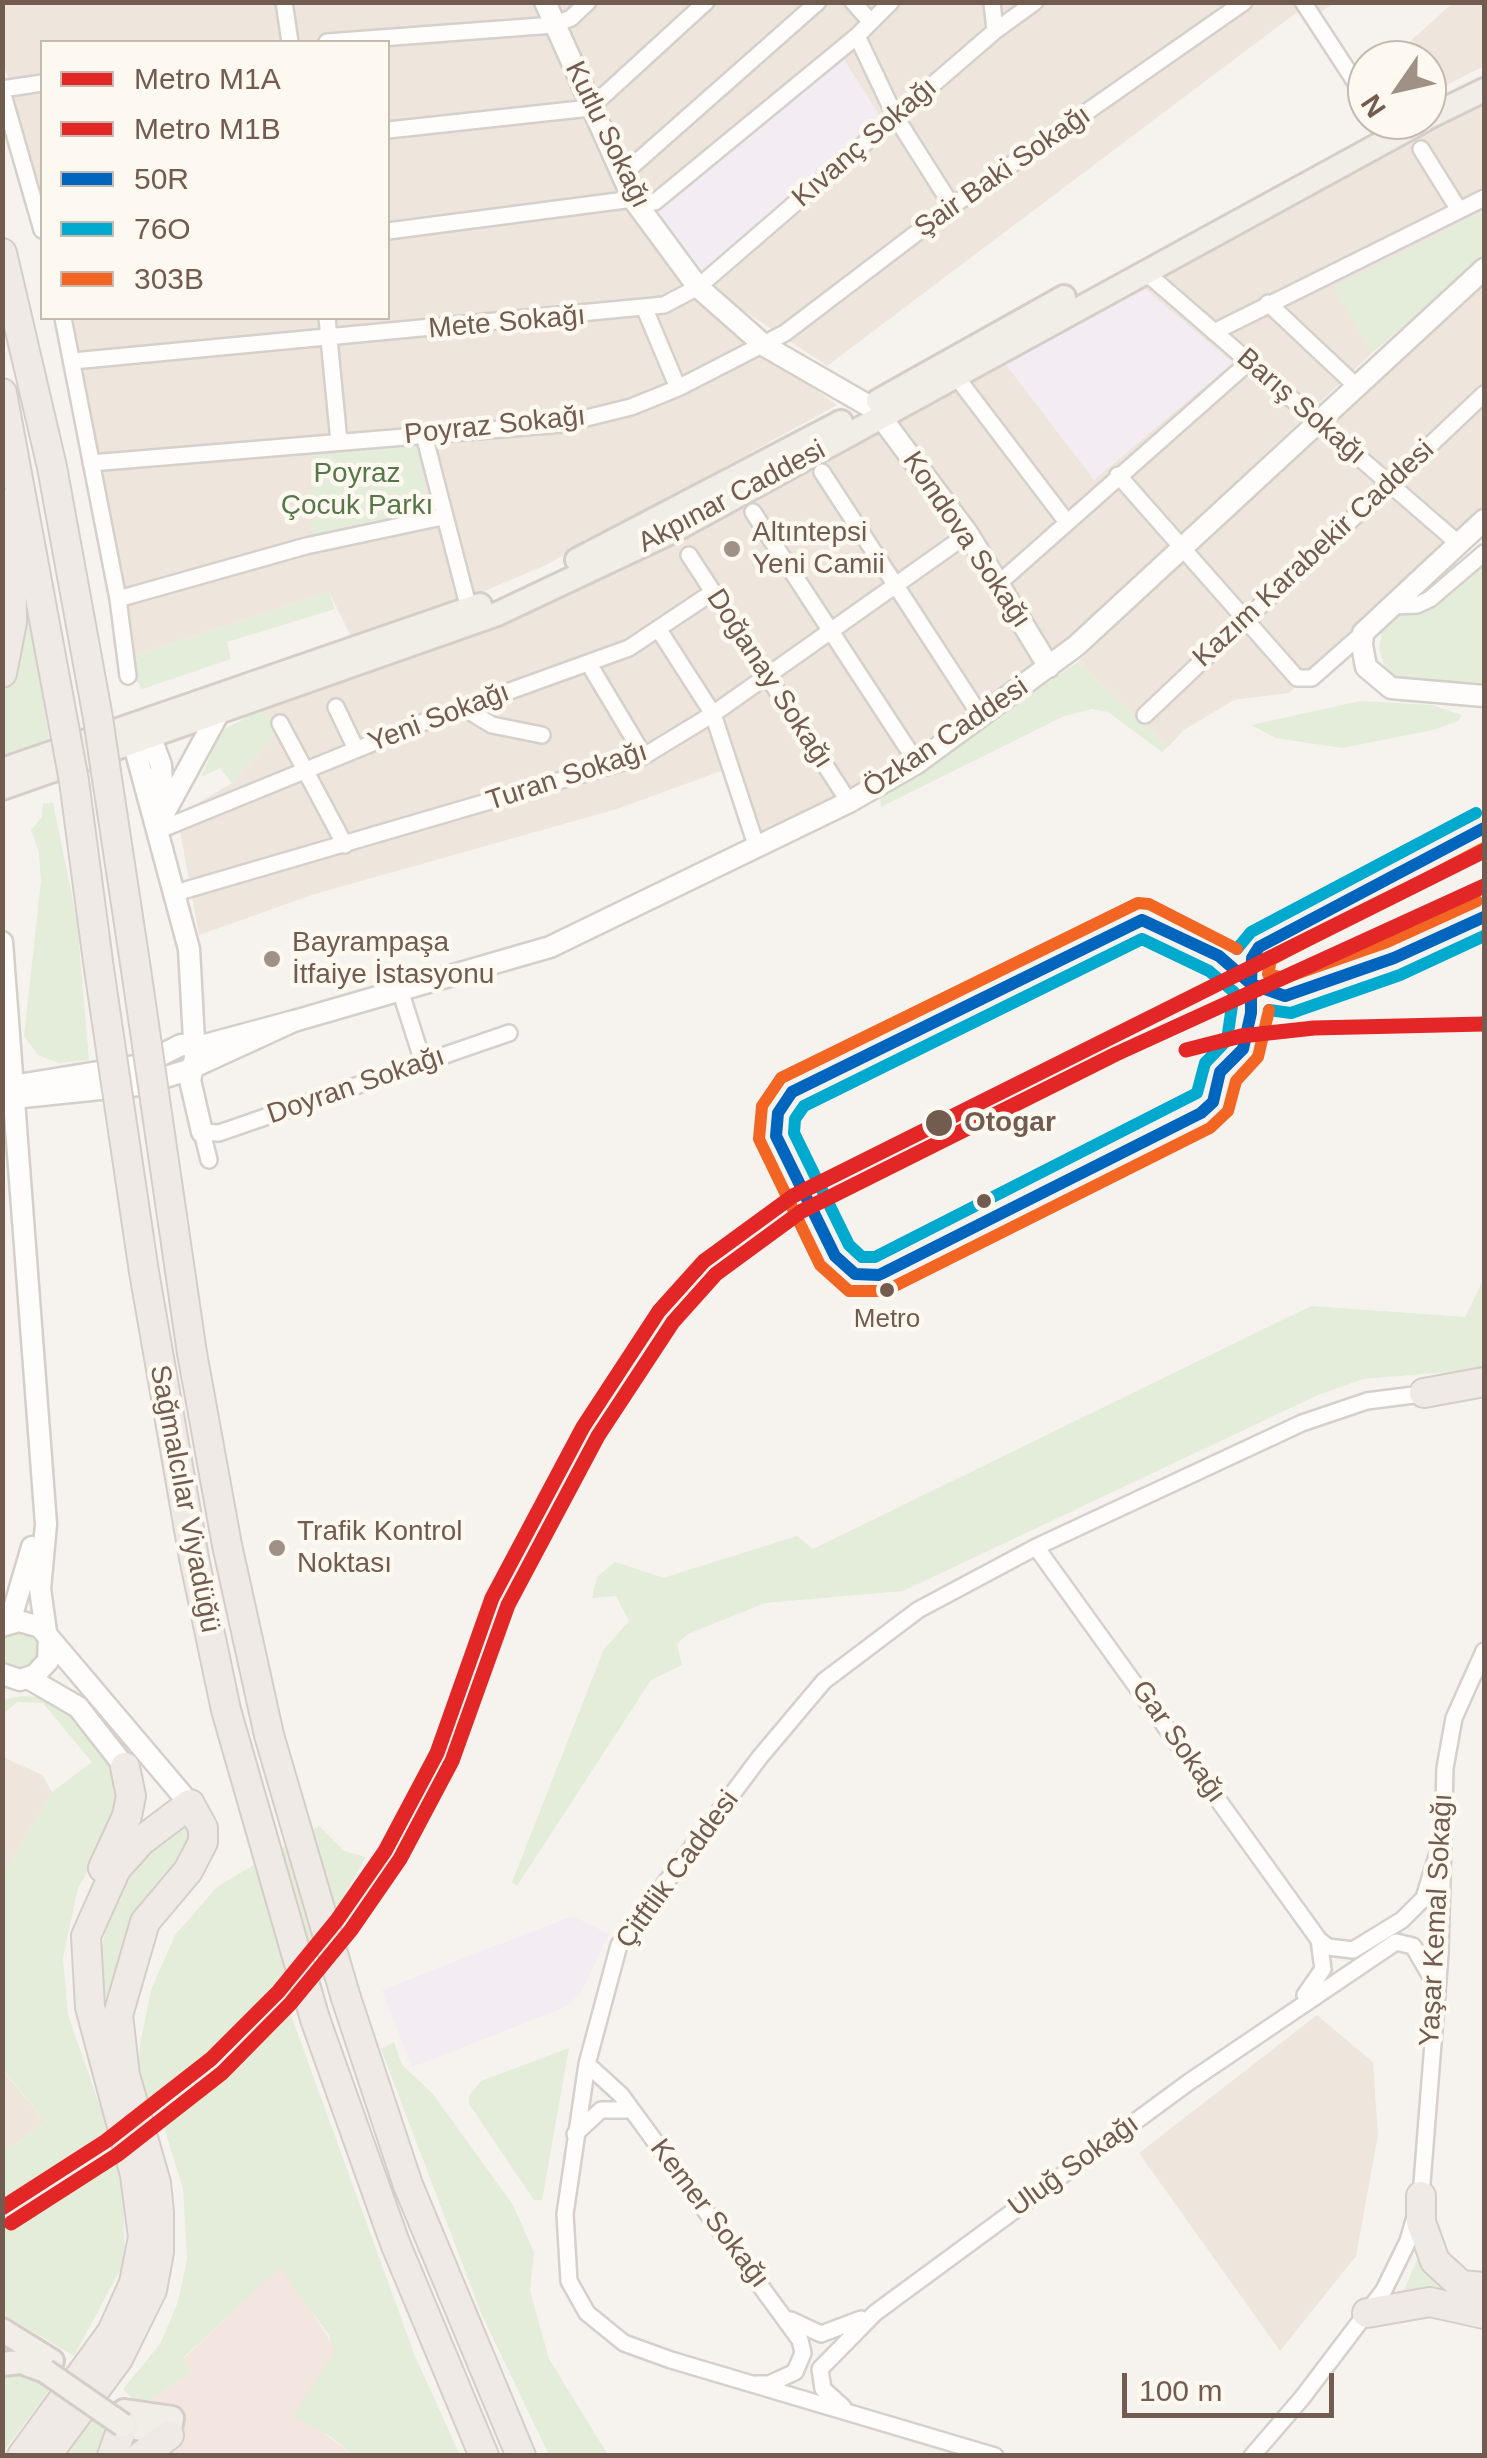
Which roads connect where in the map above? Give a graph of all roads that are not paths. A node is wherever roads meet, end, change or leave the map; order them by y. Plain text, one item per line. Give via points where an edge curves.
1 (284, 2) edge
2 (544, 2) edge
3 (588, 2) edge
4 (706, 2) edge
5 (818, 2) edge
6 (853, 2) edge
7 (891, 2) edge
8 (992, 2) edge
9 (1034, 2) edge
10 (1244, 2) edge
11 (1303, 2) edge
12 (870, 21) junction
13 (554, 25) junction
14 (996, 31) junction
15 (857, 36) junction
16 (290, 40) edge
17 (354, 40) edge
18 (1347, 69) edge
19 (1484, 75) edge
20 (40, 83) edge
21 (2, 90) edge
22 (1484, 90) edge
23 (1447, 93) edge
24 (590, 108) junction
25 (1447, 108) edge
26 (895, 116) junction
27 (390, 130) edge
28 (1354, 140) edge
29 (1384, 140) edge
30 (1421, 150) dead end
31 (35, 173) edge
32 (622, 175) junction
33 (1484, 198) edge
34 (633, 199) junction
35 (952, 206) junction
36 (1459, 210) junction
37 (40, 214) edge
38 (390, 232) edge
39 (2, 253) edge
40 (1137, 266) junction
41 (1484, 269) edge
42 (698, 287) junction
43 (1268, 302) junction
44 (644, 308) junction
45 (63, 320) edge
46 (327, 320) edge
47 (1214, 332) junction
48 (329, 340) junction
49 (765, 346) junction
50 (73, 361) junction
51 (1249, 362) junction
52 (955, 376) junction
53 (1354, 385) junction
54 (678, 388) junction
55 (2, 393) edge
56 (1484, 394) edge
57 (875, 411) junction
58 (1316, 420) junction
59 (2, 422) edge
60 (424, 435) junction
61 (339, 442) junction
62 (91, 463) junction
63 (822, 472) dead end
64 (1118, 475) junction
65 (1389, 483) junction
66 (753, 512) dead end
67 (442, 517) junction
68 (1484, 520) edge
69 (1066, 521) junction
70 (968, 534) junction
71 (1459, 544) junction
72 (1179, 548) junction
73 (1484, 554) edge
74 (689, 556) dead end
75 (998, 584) junction
76 (896, 585) junction
77 (713, 592) junction
78 (118, 600) junction
79 (1392, 606) junction
80 (468, 609) junction
81 (1243, 620) junction
82 (832, 628) junction
83 (659, 630) junction
84 (1363, 633) junction
85 (589, 664) junction
86 (1049, 667) junction
87 (2, 672) edge
88 (768, 673) junction
89 (128, 676) dead end
90 (1484, 696) edge
91 (336, 707) dead end
92 (462, 707) junction
93 (713, 714) junction
94 (216, 716) junction
95 (1145, 716) dead end
96 (982, 718) junction
97 (280, 724) dead end
98 (542, 735) dead end
99 (141, 736) junction
100 (356, 749) junction
101 (644, 756) junction
102 (917, 763) junction
103 (2, 770) edge
104 (305, 771) junction
105 (2, 788) edge
106 (849, 802) junction
107 (160, 824) junction
108 (344, 844) junction
109 (757, 848) junction
110 (172, 894) junction
111 (2, 942) edge
112 (191, 984) junction
113 (400, 990) junction
114 (510, 1033) dead end
115 (10, 1039) junction
116 (169, 1050) junction
117 (424, 1062) junction
118 (186, 1063) junction
119 (52, 1088) junction
120 (13, 1092) junction
121 (202, 1132) junction
122 (15, 1142) junction
123 (208, 1160) dead end
124 (1484, 1382) edge
125 (1424, 1392) junction
126 (1484, 1392) edge
127 (40, 1485) junction
128 (1036, 1547) junction
129 (6, 1624) edge
130 (47, 1635) junction
131 (1484, 1651) edge
132 (13, 1681) edge
133 (125, 1767) joint
134 (190, 1804) junction
135 (1446, 1833) junction
136 (101, 1894) junction
137 (1318, 1940) junction
138 (1436, 1985) junction
139 (1276, 2022) junction
140 (587, 2064) junction
141 (631, 2110) junction
142 (575, 2136) junction
143 (1421, 2196) junction
144 (1484, 2287) edge
145 (875, 2313) junction
146 (1367, 2313) junction
147 (1484, 2314) edge
148 (788, 2318) junction
149 (2, 2330) edge
150 (2, 2364) edge
151 (48, 2366) junction
152 (741, 2384) junction
153 (124, 2418) junction
154 (866, 2419) junction
155 (170, 2436) joint
156 (22, 2456) edge
157 (46, 2456) edge
158 (112, 2456) edge
159 (141, 2456) edge
160 (484, 2456) edge
161 (520, 2456) edge
162 (995, 2456) edge
163 (1252, 2456) edge

1 - 16 street
2 - 13 street, Kutlu Sokağı
3 - 13 street
4 - 24 street
5 - 32 street
6 - 12 street
7 - 12 street
8 - 14 street
9 - 14 street, Kıvanç Sokağı
10 - 35 street, Şair Baki Sokağı
11 - 18 street
12 - 15 street
13 - 17 street
13 - 24 street, Kutlu Sokağı
14 - 26 street, Kıvanç Sokağı
15 - 26 street
15 - 34 street via 656,202
19 - 23 main road
20 - 21 street
21 - 31 street
22 - 25 main road, Akpınar Caddesi
24 - 27 street
24 - 32 street, Kutlu Sokağı
26 - 35 street
26 - 42 street, Kıvanç Sokağı
28 - 40 main road, Akpınar Caddesi
29 - 40 main road, Akpınar Caddesi
30 - 36 street
31 - 37 street
32 - 34 street, Kutlu Sokağı
33 - 36 street
34 - 38 street
34 - 42 street, Kutlu Sokağı
35 - 49 street, Şair Baki Sokağı
36 - 43 street
39 - 161 highway, Sağmalcılar Viyadüğü, bridge via 52,467 98,718 189,1333 227,1545 278,1768 408,2184
40 - 47 street, Barış Sokağı
40 - 52 main road, Akpınar Caddesi
40 - 57 main road, Akpınar Caddesi
41 - 53 street, Özkan Caddesi
42 - 44 street, Mete Sokağı
42 - 49 street, Kutlu Sokağı
43 - 47 street
43 - 53 street
44 - 48 street, Mete Sokağı
44 - 54 street
45 - 50 street
46 - 48 street
47 - 51 street, Barış Sokağı
48 - 50 street, Mete Sokağı
48 - 61 street
49 - 54 street, Poyraz Sokağı
49 - 57 street, Kutlu Sokağı
50 - 62 street
51 - 58 street, Barış Sokağı
51 - 64 street
52 - 57 main road, Akpınar Caddesi
52 - 69 street
53 - 58 street, Özkan Caddesi
54 - 60 street, Poyraz Sokağı via 562,424
55 - 160 highway, Sağmalcılar Viyadüğü, bridge via 56,660 144,1272 226,1710 316,2019 395,2243
56 - 65 street, Kazım Karabekir Caddesi
57 - 70 street, Kondova Sokağı
57 - 80 main road, Akpınar Caddesi
57 - 94 main road, Akpınar Caddesi via 674,531 497,614
58 - 65 street, Barış Sokağı
58 - 72 street, Özkan Caddesi
59 - 87 highway via 14,544 12,622
60 - 61 street, Poyraz Sokağı
60 - 67 street
61 - 62 street, Poyraz Sokağı
62 - 78 street
63 - 76 street
64 - 69 street
64 - 72 street
65 - 71 street, Barış Sokağı
65 - 81 street, Kazım Karabekir Caddesi
66 - 82 street
67 - 78 street via 306,546
67 - 80 street
68 - 71 street
69 - 75 street
70 - 75 street, Kondova Sokağı
70 - 76 street, Turan Sokağı
71 - 79 street
72 - 81 street
72 - 86 street, Özkan Caddesi
73 - 79 street via 1430,600
74 - 77 street, Doğanay Sokağı
75 - 86 street, Kondova Sokağı
76 - 82 street, Turan Sokağı
76 - 96 street
77 - 83 street, Yeni Sokağı
77 - 88 street, Doğanay Sokağı
78 - 89 street
79 - 84 street
80 - 99 main road, Akpınar Caddesi
81 - 84 street via 1297,678 1308,680
81 - 95 street, Kazım Karabekir Caddesi
82 - 88 street, Turan Sokağı
82 - 102 street
83 - 85 street, Yeni Sokağı
83 - 93 street
84 - 90 street via 1366,667 1380,683
85 - 92 street, Yeni Sokağı
85 - 101 street
86 - 96 street, Özkan Caddesi
88 - 93 street, Turan Sokağı
88 - 106 street, Doğanay Sokağı
91 - 100 street
92 - 98 street via 492,725
92 - 100 street, Yeni Sokağı
93 - 101 street, Turan Sokağı
93 - 109 street
94 - 99 main road, Akpınar Caddesi
94 - 107 street
96 - 102 street, Özkan Caddesi
97 - 104 street
99 - 103 main road, Akpınar Caddesi
99 - 105 main road, Akpınar Caddesi
99 - 107 street
100 - 104 street, Yeni Sokağı
101 - 108 street, Turan Sokağı
102 - 106 street, Özkan Caddesi
104 - 107 street, Yeni Sokağı
104 - 108 street
106 - 109 street, Özkan Caddesi
107 - 110 street
108 - 110 street, Turan Sokağı
109 - 113 street, Özkan Caddesi via 532,954
110 - 112 street via 189,949
111 - 115 street
112 - 116 street
112 - 118 street
113 - 117 street
113 - 118 street, Özkan Caddesi
114 - 117 street, Doyran Sokağı
115 - 119 street
115 - 120 street
116 - 118 street via 166,1064
116 - 119 street via 140,1065
117 - 121 street, Doyran Sokağı via 219,1133
118 - 119 street, Özkan Caddesi via 140,1084
118 - 121 street via 188,1124
119 - 120 street
119 - 122 street
120 - 122 street
121 - 123 street
122 - 127 street
124 - 125 highway
125 - 126 street, Çitftlik Caddesi
125 - 128 street, Çitftlik Caddesi via 1367,1400 1302,1423
127 - 129 street via 30,1559
127 - 130 street
128 - 137 street, Gar Sokağı
128 - 140 street, Çitftlik Caddesi via 918,1610 824,1681 619,1945
129 - 130 street via 30,1622
130 - 132 street via 48,1661
130 - 134 street
131 - 135 street, Yaşar Kemal Sokağı via 1448,1744
132 - 133 street via 78,1707
133 - 136 highway via 130,1804 104,1862
134 - 136 highway via 129,1854
134 - 157 highway via 203,1842 146,1922 118,2027 156,2182 157,2269 144,2312 118,2358
135 - 137 street via 1418,1907 1353,1950
135 - 138 street, Yaşar Kemal Sokağı
136 - 156 highway via 86,1936 90,2007 136,2175 143,2238 134,2283 112,2332
137 - 139 street via 1324,1956 1320,1977
138 - 139 street via 1414,1946 1396,1942
138 - 143 street, Yaşar Kemal Sokağı
139 - 145 street, Uluğ Sokağı
140 - 141 street, Kemer Sokağı
140 - 142 street, Çitftlik Caddesi
141 - 142 street via 601,2110
141 - 148 street, Kemer Sokağı
142 - 152 street, Çitftlik Caddesi via 565,2257 568,2281 587,2313 624,2343
143 - 144 highway via 1421,2222 1435,2261 1461,2284
143 - 146 street via 1398,2264
145 - 148 street via 821,2334
145 - 154 street via 830,2356 818,2378 833,2401
146 - 147 highway via 1430,2302
146 - 163 street
148 - 152 street via 803,2352 795,2372 769,2384
149 - 151 main road
150 - 151 main road
151 - 153 main road
152 - 154 street, Çitftlik Caddesi
153 - 155 main road via 172,2418
153 - 158 highway
154 - 162 street, Çitftlik Caddesi
155 - 159 highway

